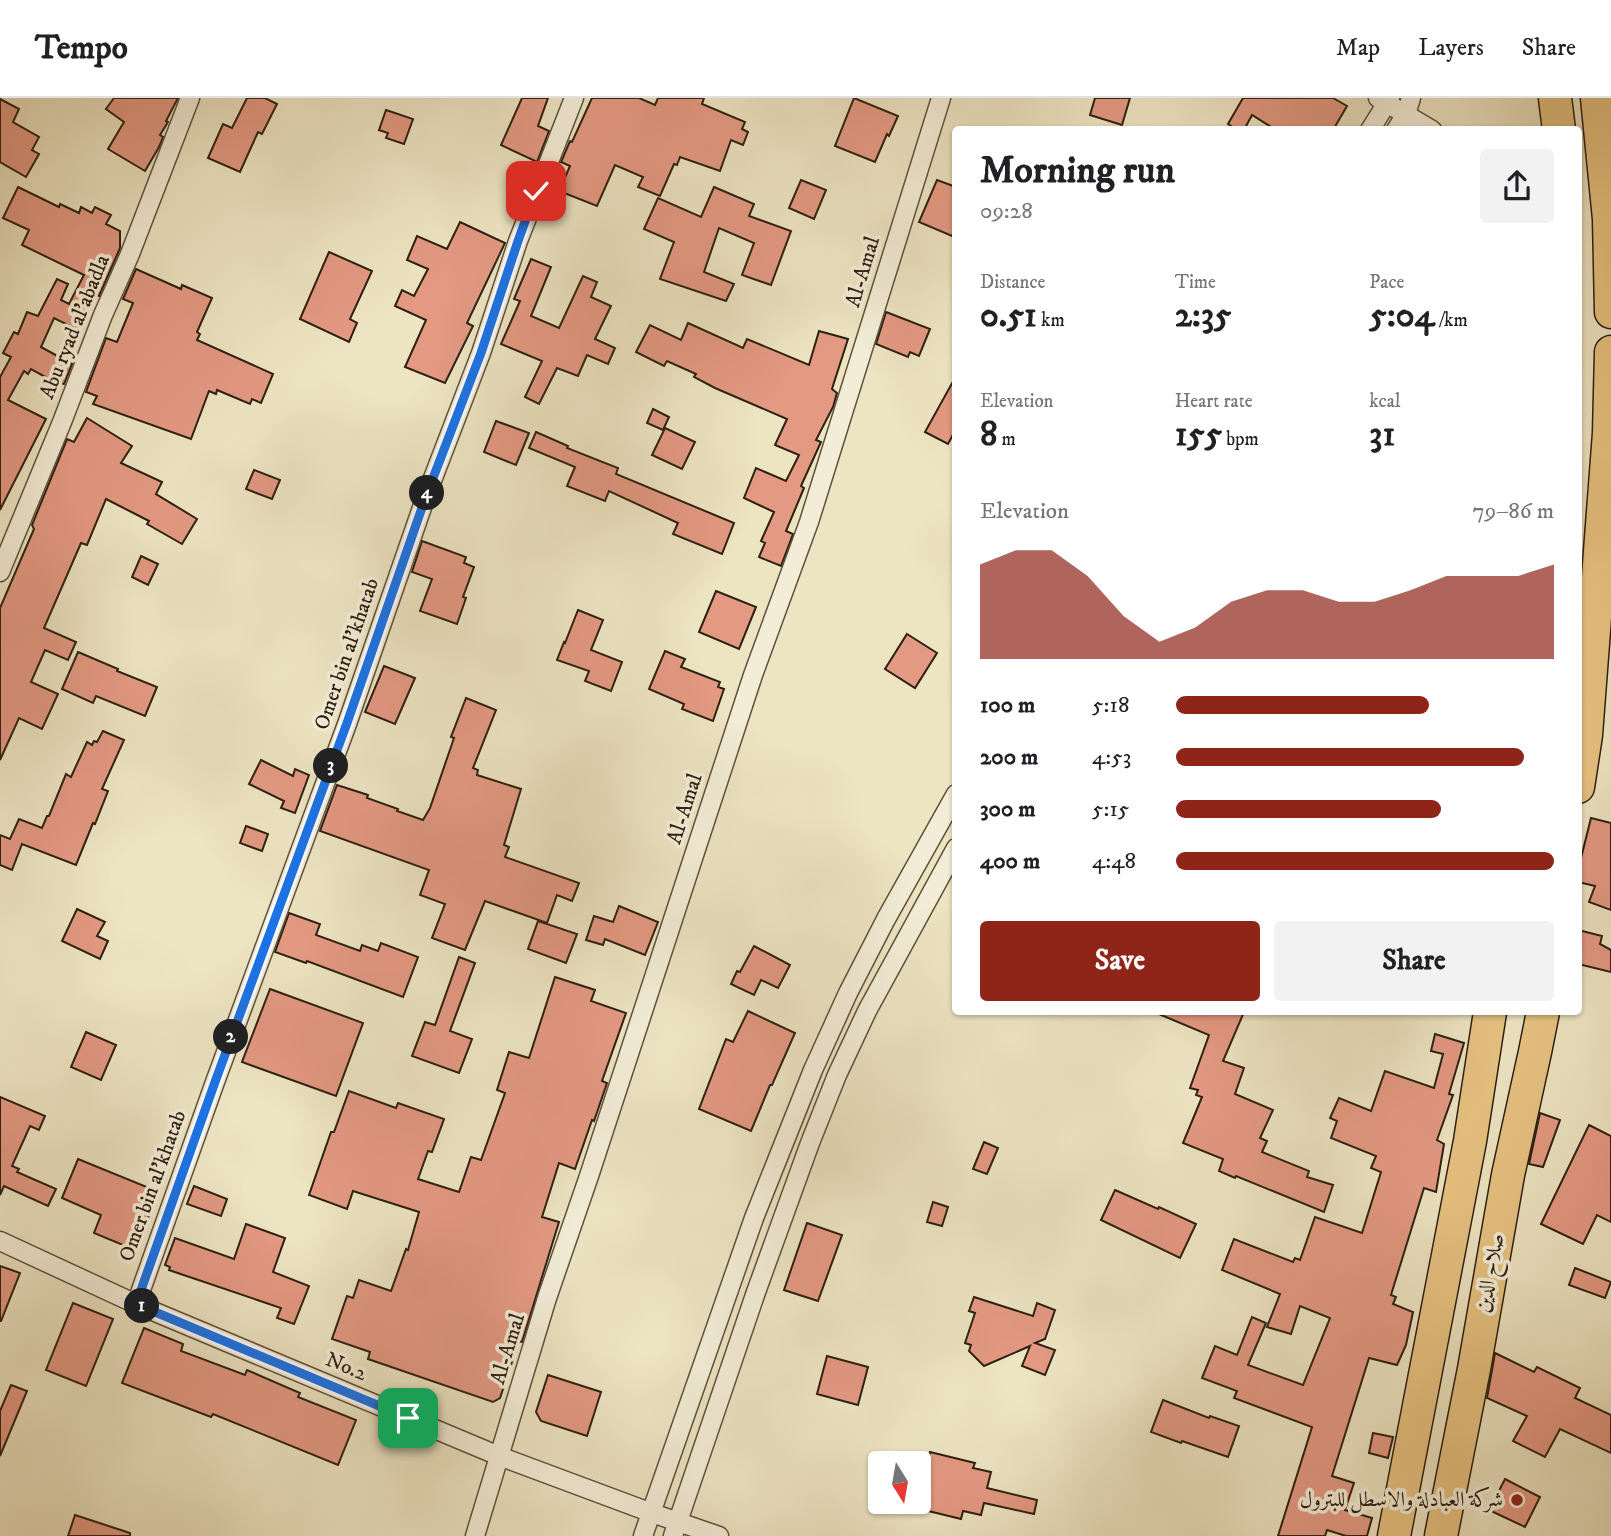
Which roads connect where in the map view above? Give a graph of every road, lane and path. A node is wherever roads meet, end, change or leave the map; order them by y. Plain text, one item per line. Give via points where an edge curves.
1 (190, 98) edge
2 (573, 98) edge
3 (941, 98) edge
4 (1555, 98) edge
5 (1597, 98) edge
6 (1385, 100) edge
7 (1408, 106) edge
8 (1372, 126) edge
9 (1398, 126) edge
10 (1428, 126) edge
11 (1558, 126) edge
12 (1611, 312) edge
13 (1611, 352) edge
14 (0, 524) edge
15 (16, 533) junction
16 (0, 572) edge
17 (1582, 762) edge
18 (952, 801) edge
19 (952, 855) edge
20 (1490, 1015) edge
21 (1542, 1015) edge
22 (0, 1241) edge
23 (136, 1304) junction
24 (499, 1456) junction
25 (652, 1513) junction
26 (675, 1529) edge
27 (475, 1536) edge
28 (643, 1536) edge
29 (719, 1536) edge
30 (1394, 1536) edge
31 (1441, 1536) edge

1 - 15 street, Abu ryad al'abadla
2 - 23 street, Omer bin al'khatab
3 - 24 street, Al-Amal via 809,522 749,687
4 - 11 highway
5 - 12 highway via 1609,219
6 - 7 street
6 - 8 street
7 - 9 street
7 - 10 street
13 - 17 highway
14 - 15 street
15 - 16 street, Abu ryad al'abadla
18 - 25 street via 886,919 813,1070 754,1217
19 - 26 street via 837,1075
20 - 30 highway, صلاح الدين via 1470,1141
21 - 31 highway, صلاح الدين
22 - 23 street, No.2
23 - 24 street, No.2
24 - 25 street, No.2
24 - 27 street, Al-Amal
25 - 26 street, No.2
25 - 28 street
26 - 29 street, No.2

